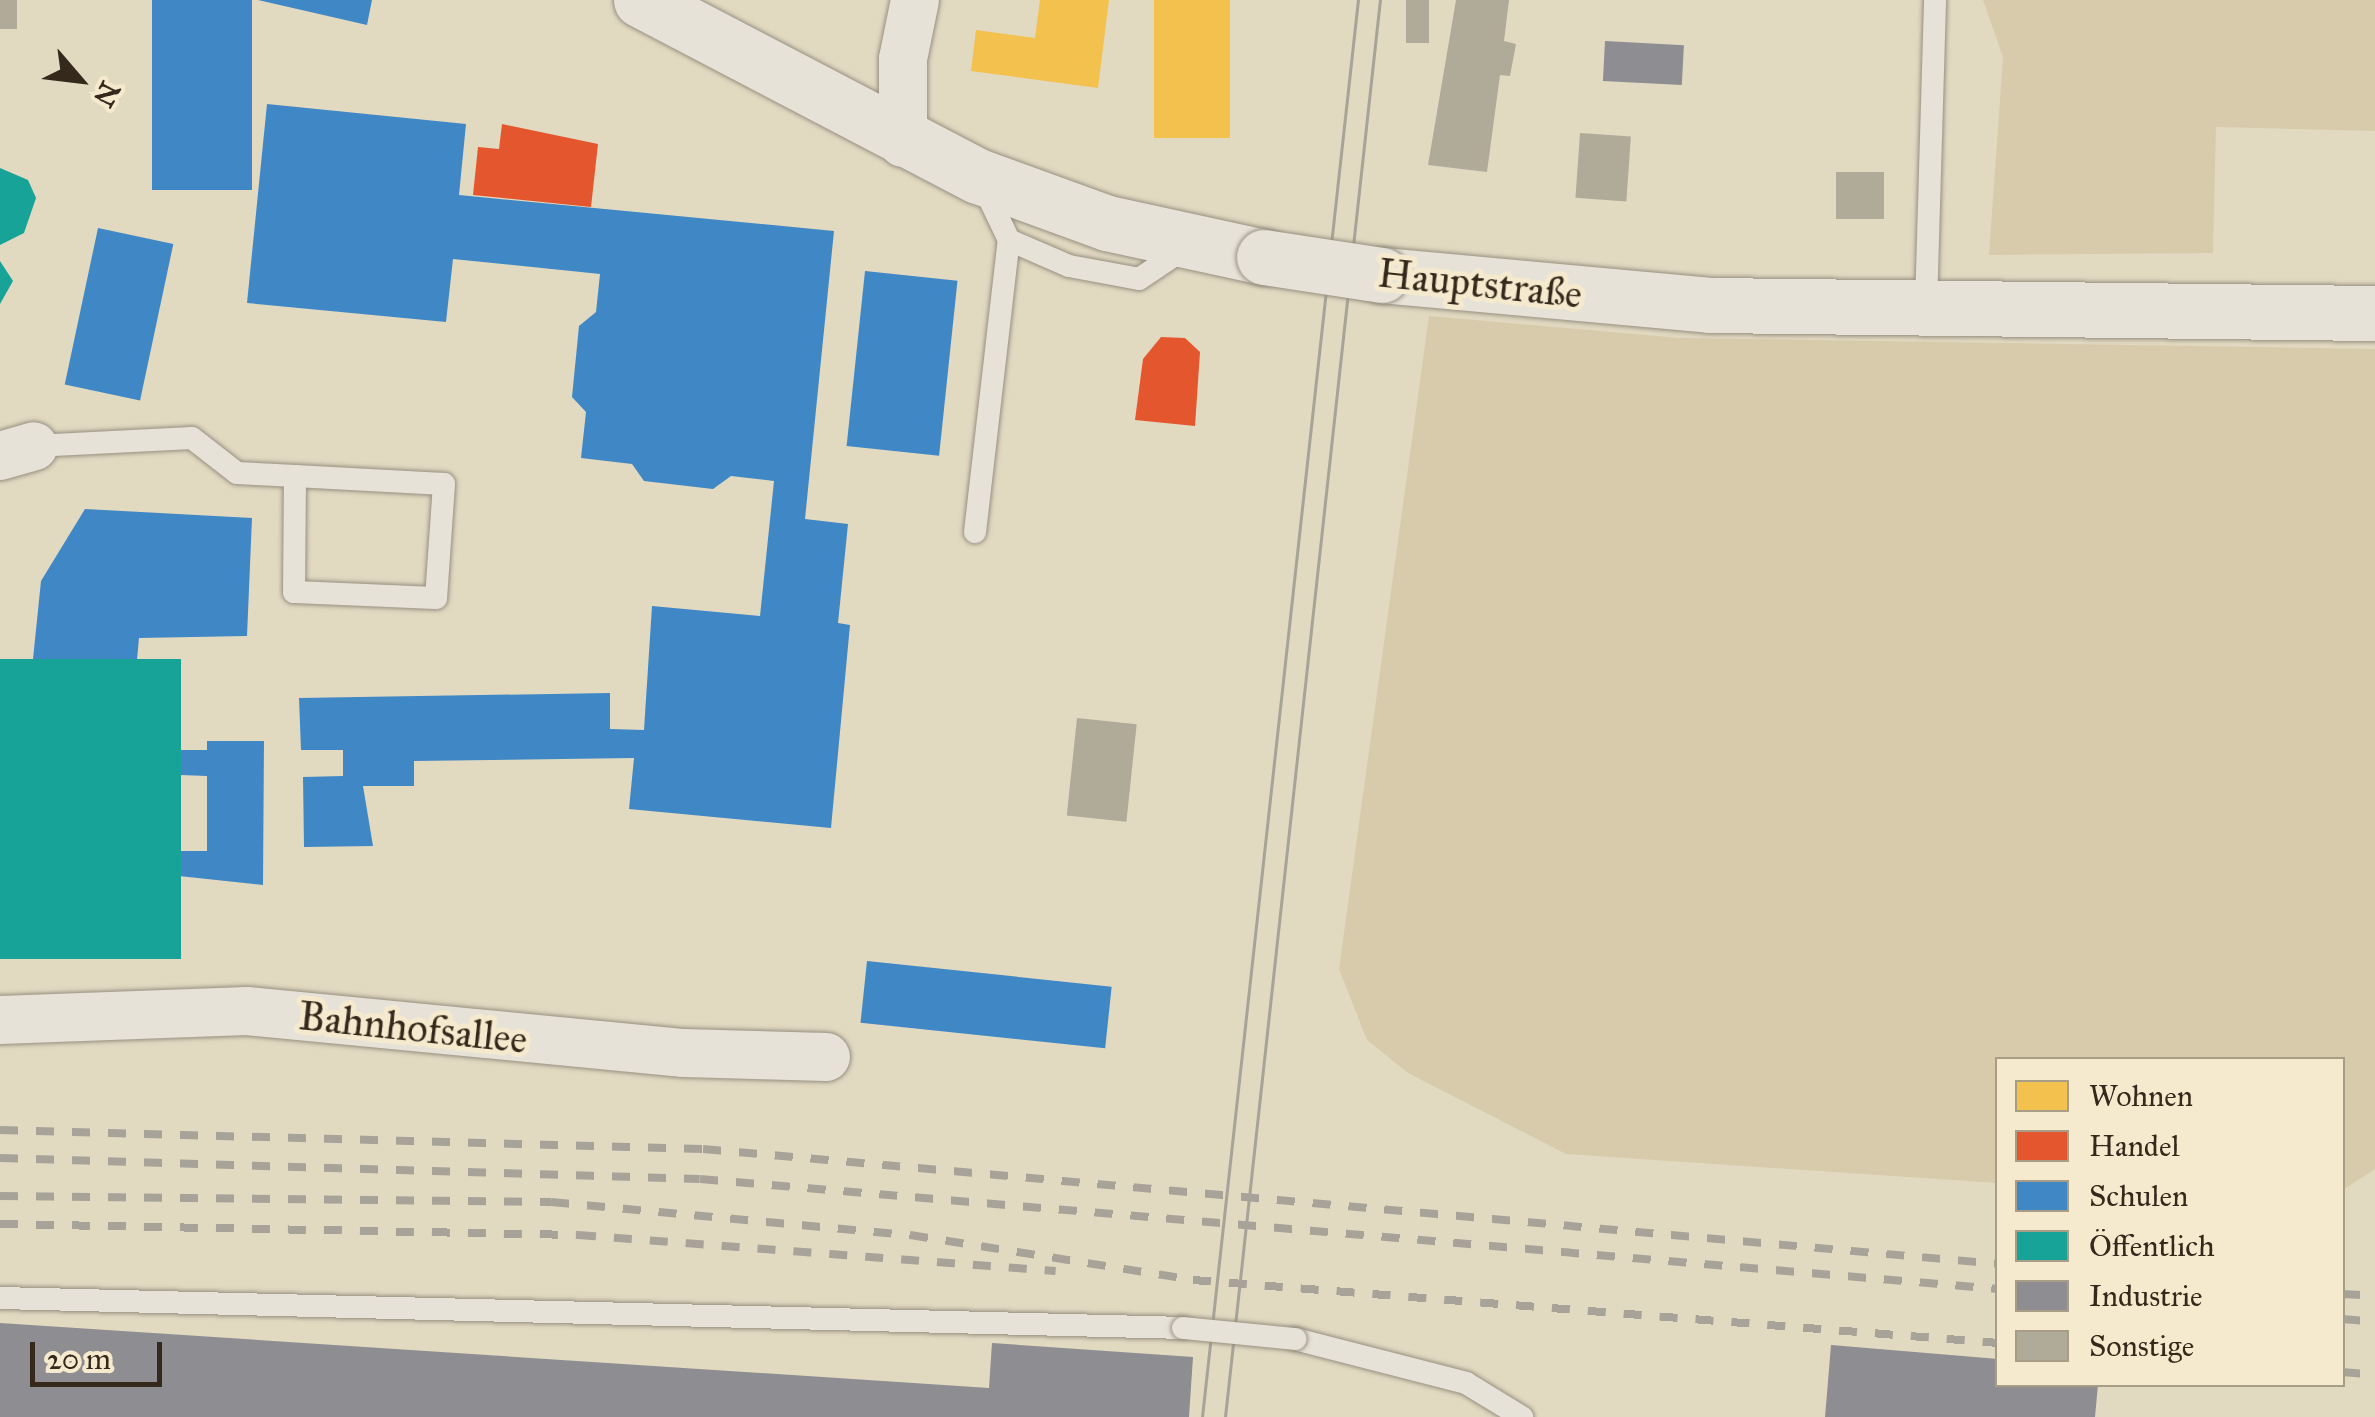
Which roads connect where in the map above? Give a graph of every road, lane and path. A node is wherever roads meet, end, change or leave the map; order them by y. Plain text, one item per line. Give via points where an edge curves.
1 (641, 0) edge
2 (914, 0) edge
3 (1935, 0) edge
4 (903, 142) junction
5 (978, 176) junction
6 (1009, 240) junction
7 (1192, 243) junction
8 (1926, 306) junction
9 (2375, 313) edge
10 (17, 451) edge
11 (295, 476) junction
12 (975, 532) dead end
13 (0, 1020) edge
14 (826, 1057) dead end
15 (0, 1298) edge
16 (1522, 1417) edge

1 - 4 main road, Hauptstraße
2 - 4 street via 903,60
3 - 8 lane
4 - 5 main road, Hauptstraße
5 - 6 lane
5 - 7 main road, Hauptstraße
6 - 7 lane via 1069,266 1139,278
6 - 12 lane
7 - 8 main road, Hauptstraße, bridge via 1382,275 1710,305
8 - 9 main road, Hauptstraße
10 - 11 lane via 192,438 237,473
11 - 11 lane via 294,592 436,598 444,484
13 - 14 street, Bahnhofsallee via 247,1012 684,1053
15 - 16 lane, bridge via 1184,1328 1295,1339 1466,1383

